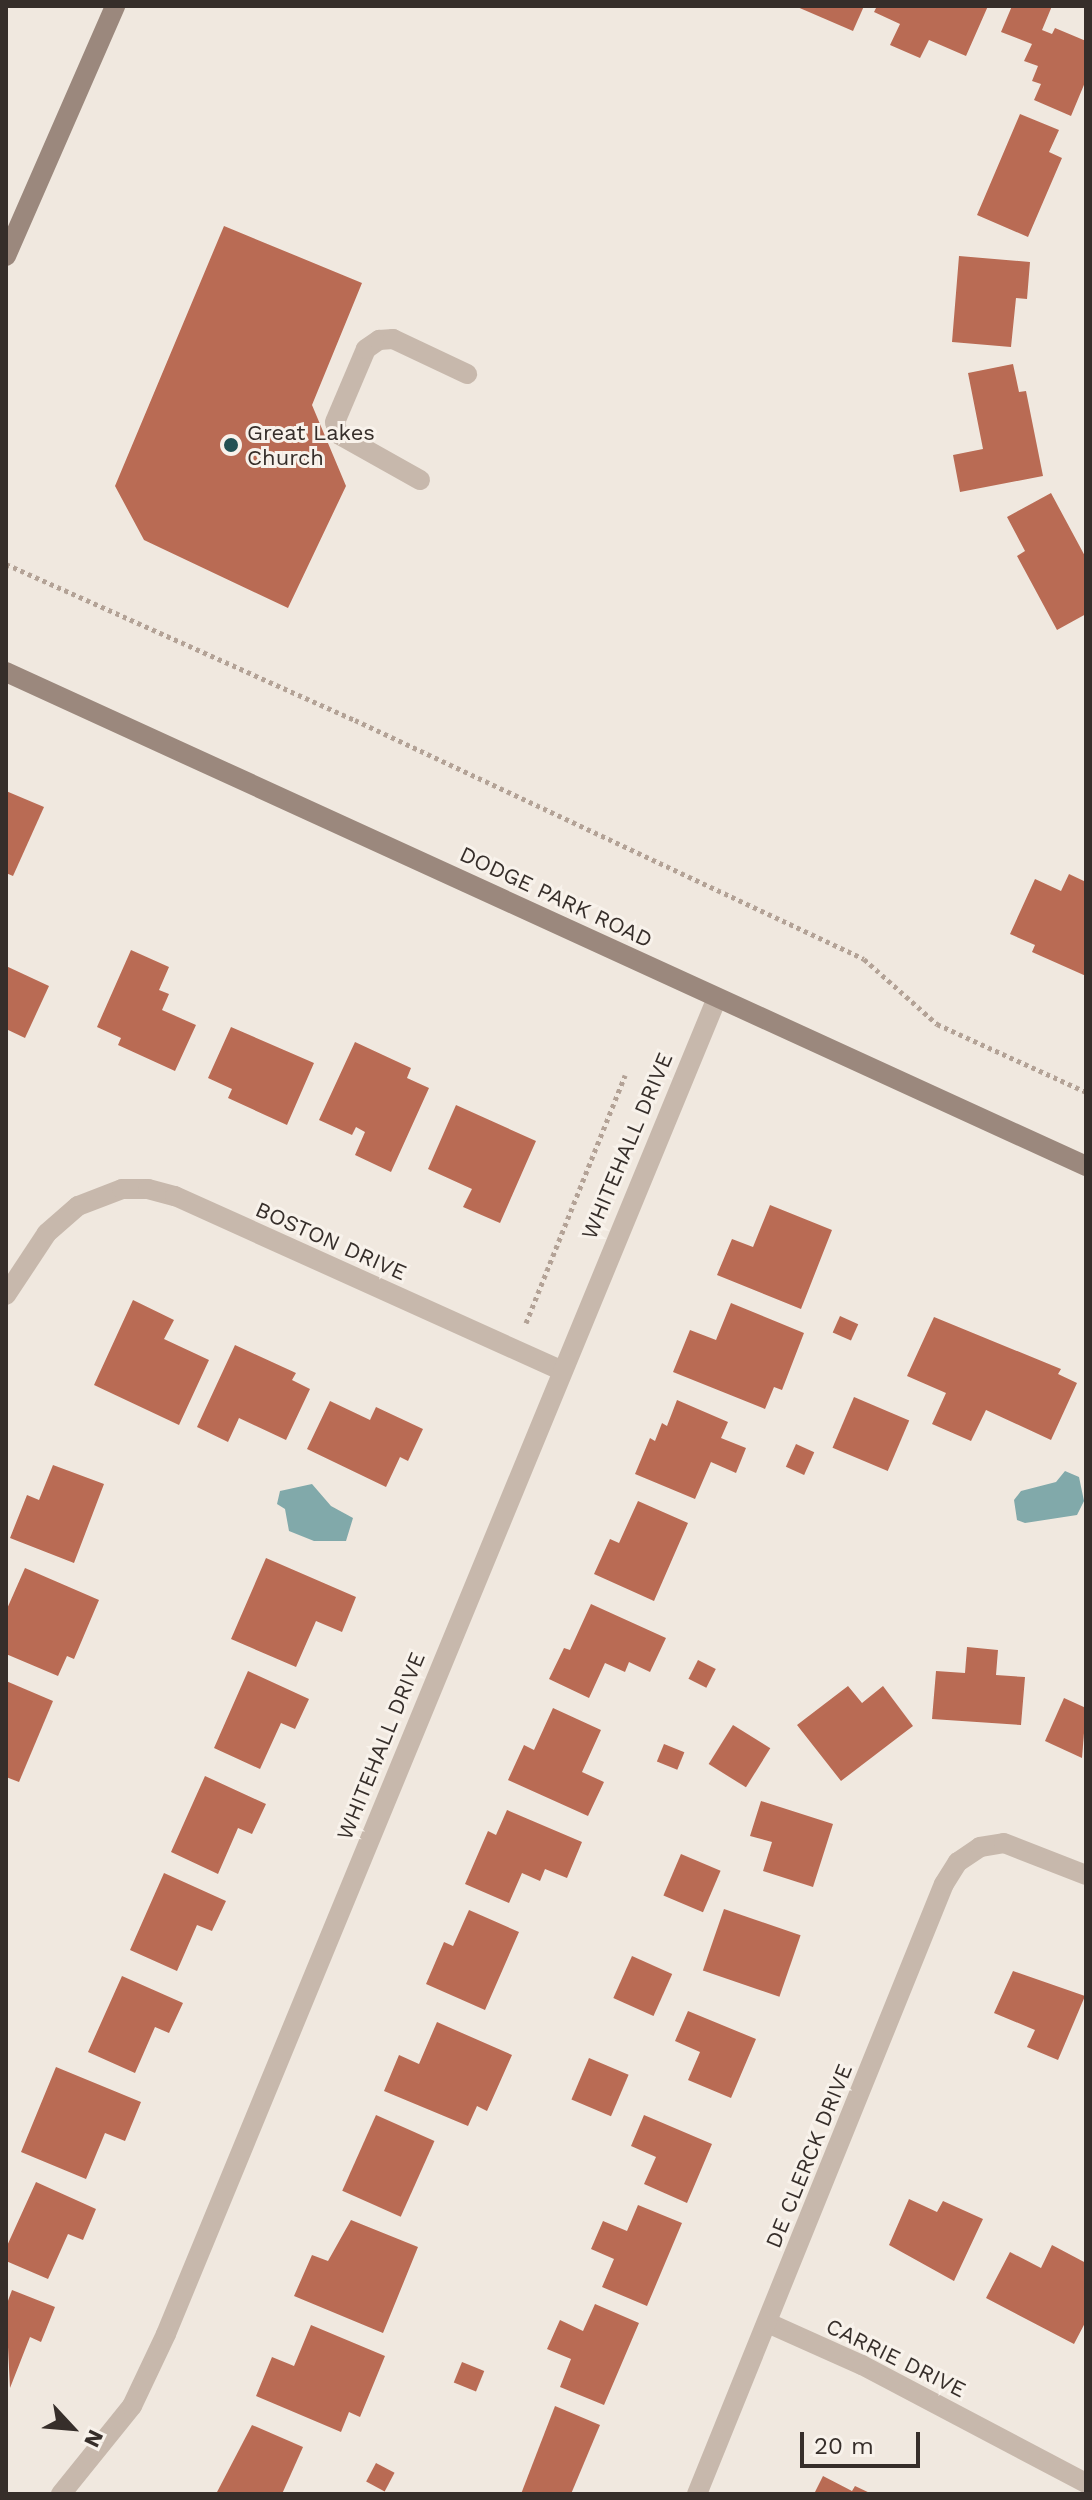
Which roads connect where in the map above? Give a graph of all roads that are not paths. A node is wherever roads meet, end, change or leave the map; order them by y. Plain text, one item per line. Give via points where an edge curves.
1 (115, 6) edge
2 (6, 256) edge
3 (467, 374) dead end
4 (420, 480) dead end
5 (6, 672) edge
6 (717, 998) junction
7 (1086, 1166) edge
8 (6, 1295) edge
9 (560, 1370) junction
10 (1086, 1875) edge
11 (768, 2323) junction
12 (1086, 2483) edge
13 (61, 2494) edge
14 (697, 2494) edge

1 - 2 street
3 - 4 street via 393,339 366,349 335,422 338,434
5 - 6 street, DODGE PARK ROAD
6 - 7 street, DODGE PARK ROAD
6 - 9 street, WHITEHALL DRIVE
8 - 9 street, BOSTON DRIVE via 47,1233 78,1206 122,1189 175,1196
9 - 13 street, WHITEHALL DRIVE via 166,2334 132,2406
10 - 11 street, DE CLERCK DRIVE via 1004,1843 980,1847 958,1862 944,1884
11 - 12 street, CARRIE DRIVE via 862,2365
11 - 14 street, DE CLERCK DRIVE

